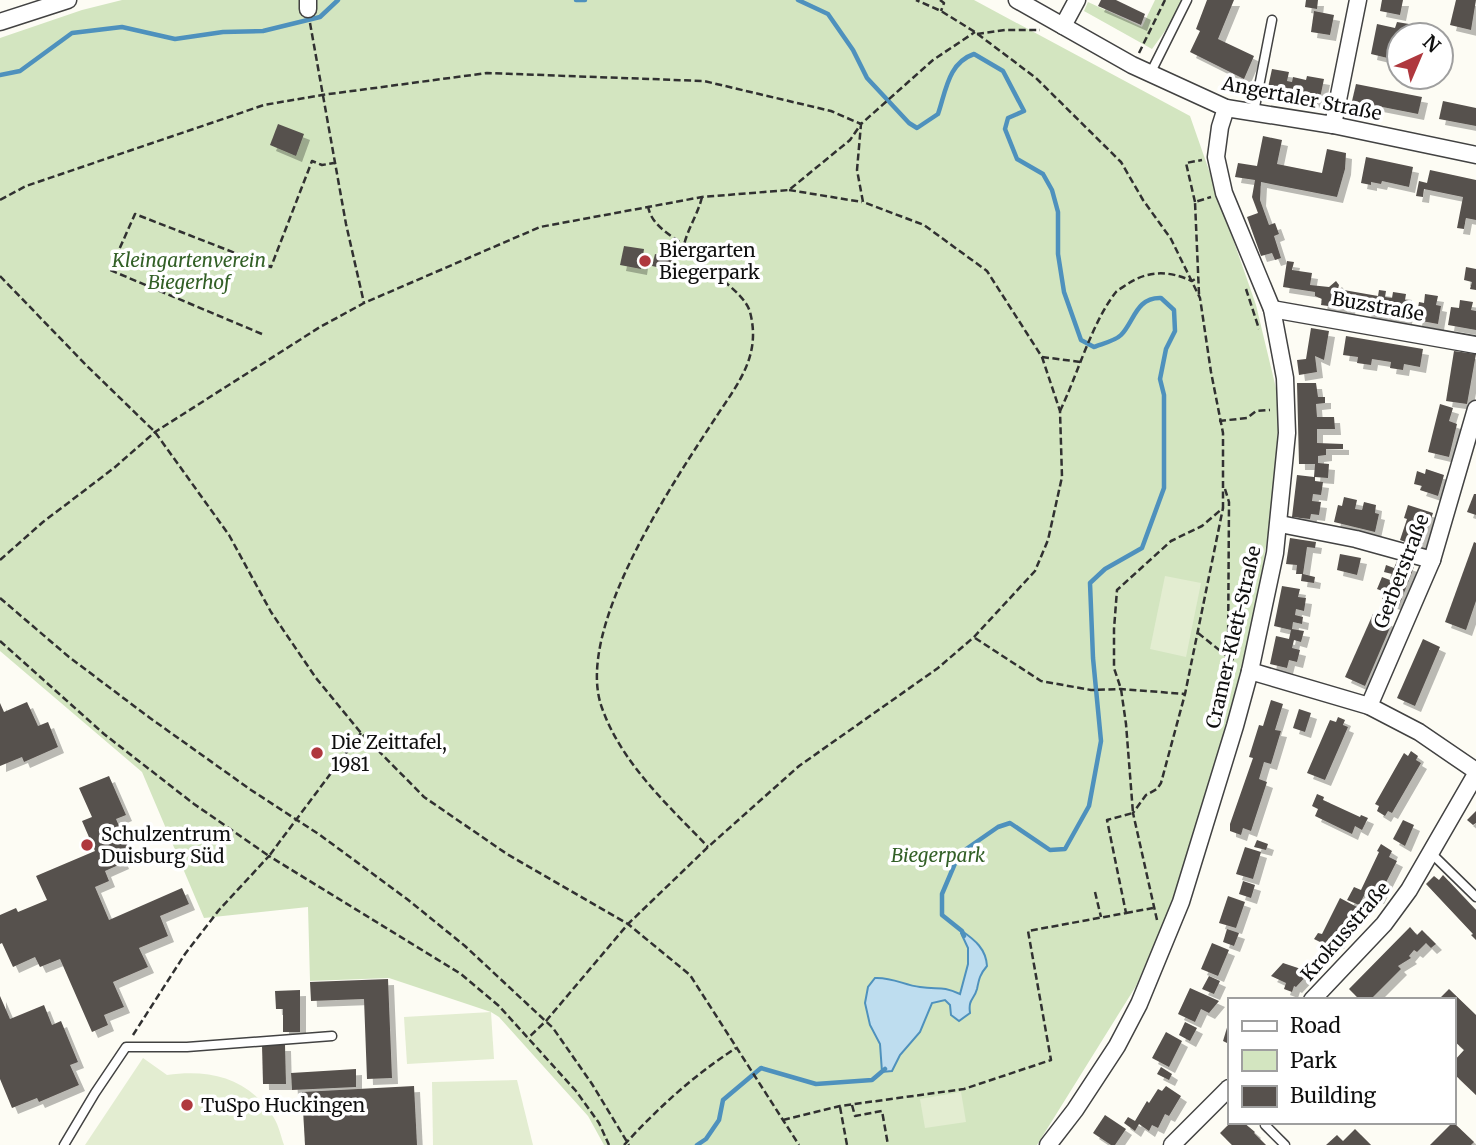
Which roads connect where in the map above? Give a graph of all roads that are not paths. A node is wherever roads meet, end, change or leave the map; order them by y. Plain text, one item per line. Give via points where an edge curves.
1 (68, 0) edge
2 (1017, 0) edge
3 (1077, 0) edge
4 (1187, 0) edge
5 (1358, 0) edge
6 (1272, 20) dead end
7 (0, 22) edge
8 (1063, 26) junction
9 (1150, 74) junction
10 (1226, 108) junction
11 (1254, 112) junction
12 (1333, 125) junction
13 (1476, 155) edge
14 (1272, 309) junction
15 (1476, 345) edge
16 (1476, 409) edge
17 (1280, 524) junction
18 (1432, 560) junction
19 (1250, 671) junction
20 (1369, 706) junction
21 (1476, 772) edge
22 (1430, 852) junction
23 (1476, 897) edge
24 (1314, 998) edge
25 (331, 1036) dead end
26 (1228, 1089) edge
27 (1265, 1125) dead end
28 (64, 1145) edge
29 (1048, 1145) edge
30 (1172, 1145) edge
31 (1284, 1145) edge

1 - 7 street
2 - 8 street, Angertaler Straße
3 - 8 street
4 - 9 lane
5 - 12 street
6 - 11 lane
8 - 9 street, Angertaler Straße
9 - 10 street, Angertaler Straße
10 - 11 street, Angertaler Straße
10 - 14 street, Cramer-Klett-Straße via 1216,157 1224,193
11 - 12 street, Angertaler Straße
12 - 13 street, Angertaler Straße
14 - 15 street, Buzstraße
14 - 17 street, Cramer-Klett-Straße via 1285,378 1287,433
16 - 18 street, Gerberstraße
17 - 18 street
17 - 19 street, Cramer-Klett-Straße
18 - 20 street, Gerberstraße
19 - 20 street
19 - 29 street, Cramer-Klett-Straße via 1163,951 1117,1046
20 - 21 street
21 - 22 street, Krokusstraße
22 - 23 lane
22 - 24 street, Krokusstraße via 1384,924
25 - 28 lane via 187,1047 126,1046
26 - 30 street
27 - 31 lane

